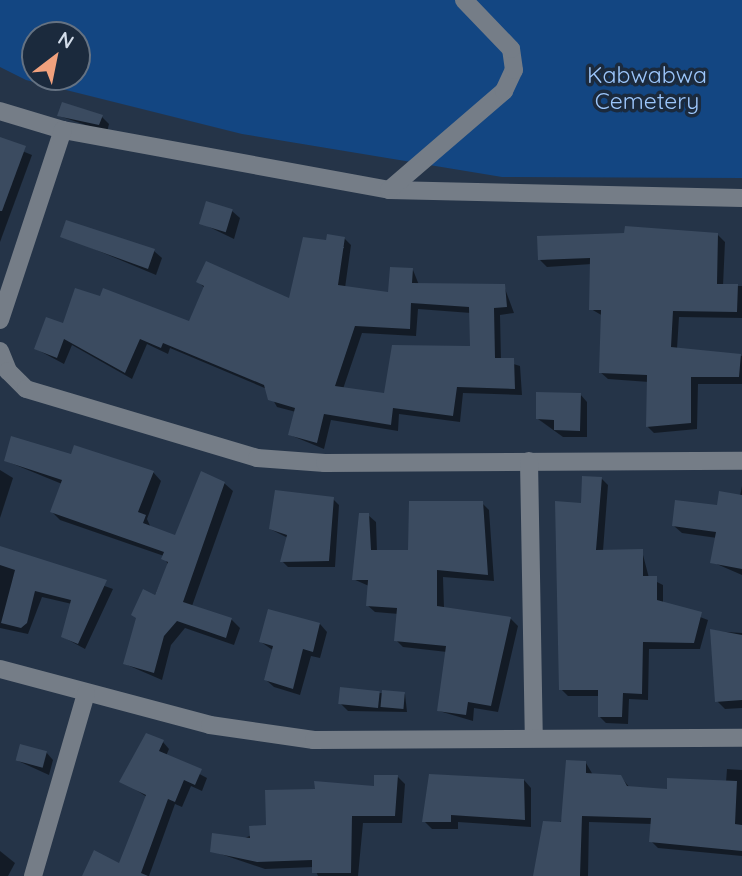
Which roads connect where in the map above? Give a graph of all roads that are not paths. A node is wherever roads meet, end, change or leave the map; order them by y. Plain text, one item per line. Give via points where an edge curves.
1 (464, 0) edge
2 (0, 110) edge
3 (63, 130) junction
4 (389, 190) junction
5 (742, 198) edge
6 (0, 320) edge
7 (0, 351) edge
8 (529, 461) junction
9 (742, 461) edge
10 (0, 669) edge
11 (86, 694) junction
12 (534, 738) junction
13 (742, 738) edge
14 (33, 876) edge

1 - 4 street via 511,50 514,71 504,91
2 - 3 street
3 - 4 street
3 - 6 street
4 - 5 street
7 - 8 street via 8,371 26,388 232,454 325,463
8 - 9 street
8 - 12 street
10 - 11 street
11 - 12 street via 210,725 314,740
11 - 14 street
12 - 13 street

